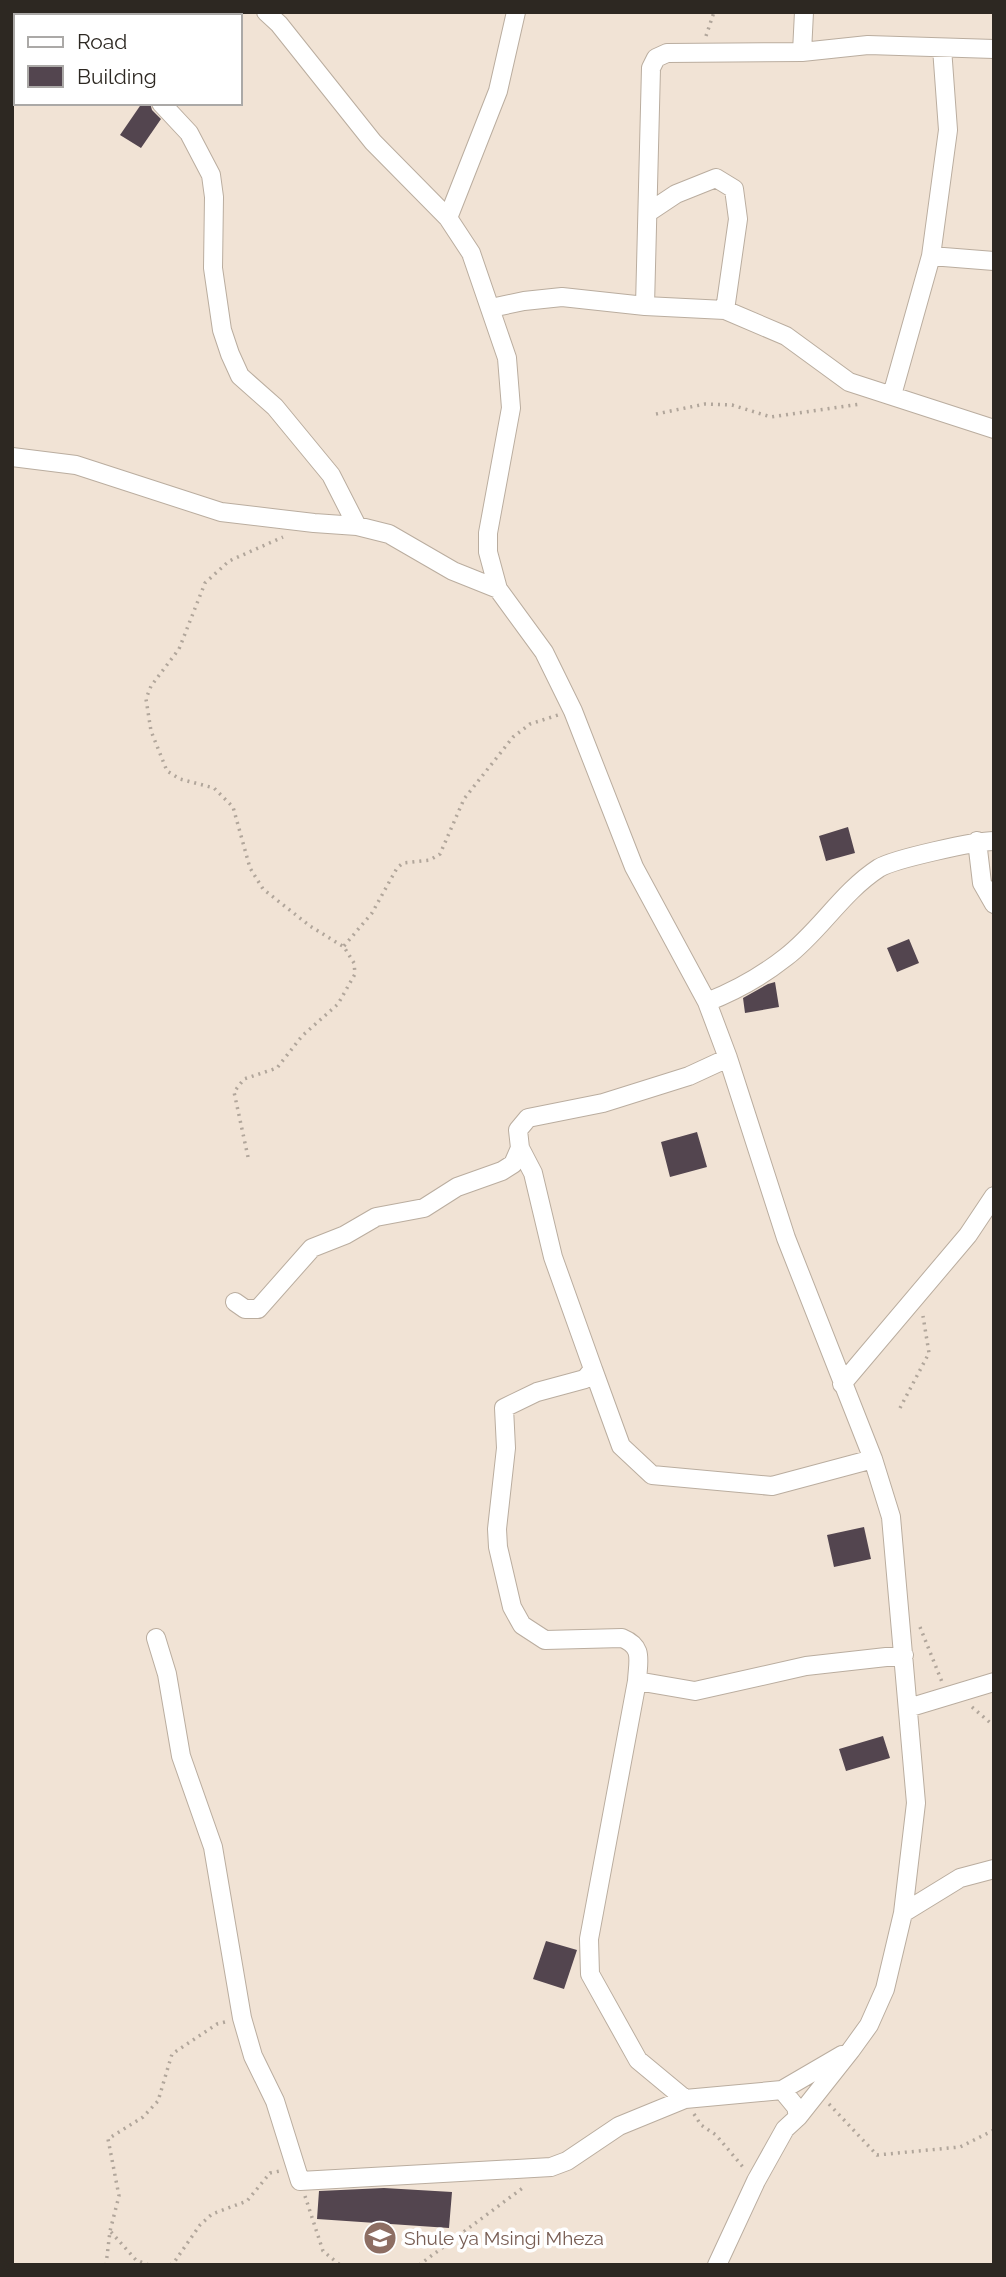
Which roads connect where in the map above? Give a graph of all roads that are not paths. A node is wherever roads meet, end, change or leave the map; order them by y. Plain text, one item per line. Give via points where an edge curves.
1 (516, 12) edge
2 (804, 12) edge
3 (279, 16) edge
4 (942, 48) junction
5 (994, 49) edge
6 (802, 52) junction
7 (163, 105) edge
8 (649, 212) junction
9 (448, 218) junction
10 (931, 256) junction
11 (994, 261) edge
12 (645, 306) junction
13 (491, 308) junction
14 (725, 310) junction
15 (888, 393) junction
16 (994, 429) edge
17 (12, 457) edge
18 (357, 526) junction
19 (498, 589) junction
20 (986, 841) edge
21 (994, 904) edge
22 (707, 1002) junction
23 (728, 1058) junction
24 (520, 1148) junction
25 (994, 1196) edge
26 (235, 1302) dead end
27 (593, 1369) junction
28 (842, 1384) junction
29 (873, 1459) junction
30 (156, 1638) dead end
31 (904, 1655) junction
32 (636, 1681) junction
33 (994, 1682) edge
34 (908, 1708) junction
35 (994, 1869) edge
36 (902, 1913) junction
37 (851, 2050) junction
38 (782, 2090) junction
39 (685, 2099) junction
40 (798, 2117) junction
41 (717, 2265) edge

1 - 9 street via 498,91
2 - 6 street
3 - 9 street via 373,142
4 - 5 street
4 - 6 street via 868,45
4 - 10 street via 948,130
6 - 8 street via 667,53 656,58 651,68
7 - 18 street via 189,133 211,175 212,268 222,330 240,376 275,407 331,475
8 - 12 street
8 - 14 street via 676,194 716,178 734,188 738,219
9 - 13 street via 471,253
10 - 11 street
10 - 15 street
12 - 13 street via 562,298
12 - 14 street
13 - 19 street via 506,358 511,408 488,533
14 - 15 street via 786,336 849,382
15 - 16 street
17 - 18 street via 76,465 221,512
18 - 19 street via 389,534 453,571
19 - 22 street via 544,652 573,711 634,867
20 - 21 street via 982,883
20 - 22 street via 882,866 850,891 787,956 735,991
22 - 23 street
23 - 24 street via 689,1076 603,1102 528,1118 518,1130
23 - 28 street via 786,1238
24 - 26 street via 513,1164 502,1171 457,1187 424,1208 376,1217 312,1248 258,1309 245,1309
24 - 27 street via 533,1172 552,1256
25 - 28 street via 968,1234
27 - 29 street via 621,1446 652,1475 772,1486
27 - 32 street via 585,1379 537,1392 504,1408 506,1448 498,1547 512,1607 522,1625 545,1640 622,1638 633,1643 639,1653
28 - 29 street
29 - 31 street via 891,1517
30 - 39 street via 181,1756 213,1847 242,2018 298,2175 551,2167 619,2126
31 - 32 street via 806,1666 695,1691
31 - 34 street
32 - 39 street via 589,1940 590,1974 638,2060
33 - 34 street
34 - 36 street via 916,1803
35 - 36 street via 960,1878
36 - 37 street via 885,1989 869,2025
37 - 38 street
37 - 40 street
38 - 39 street
38 - 40 street
40 - 41 street via 785,2129 756,2181

